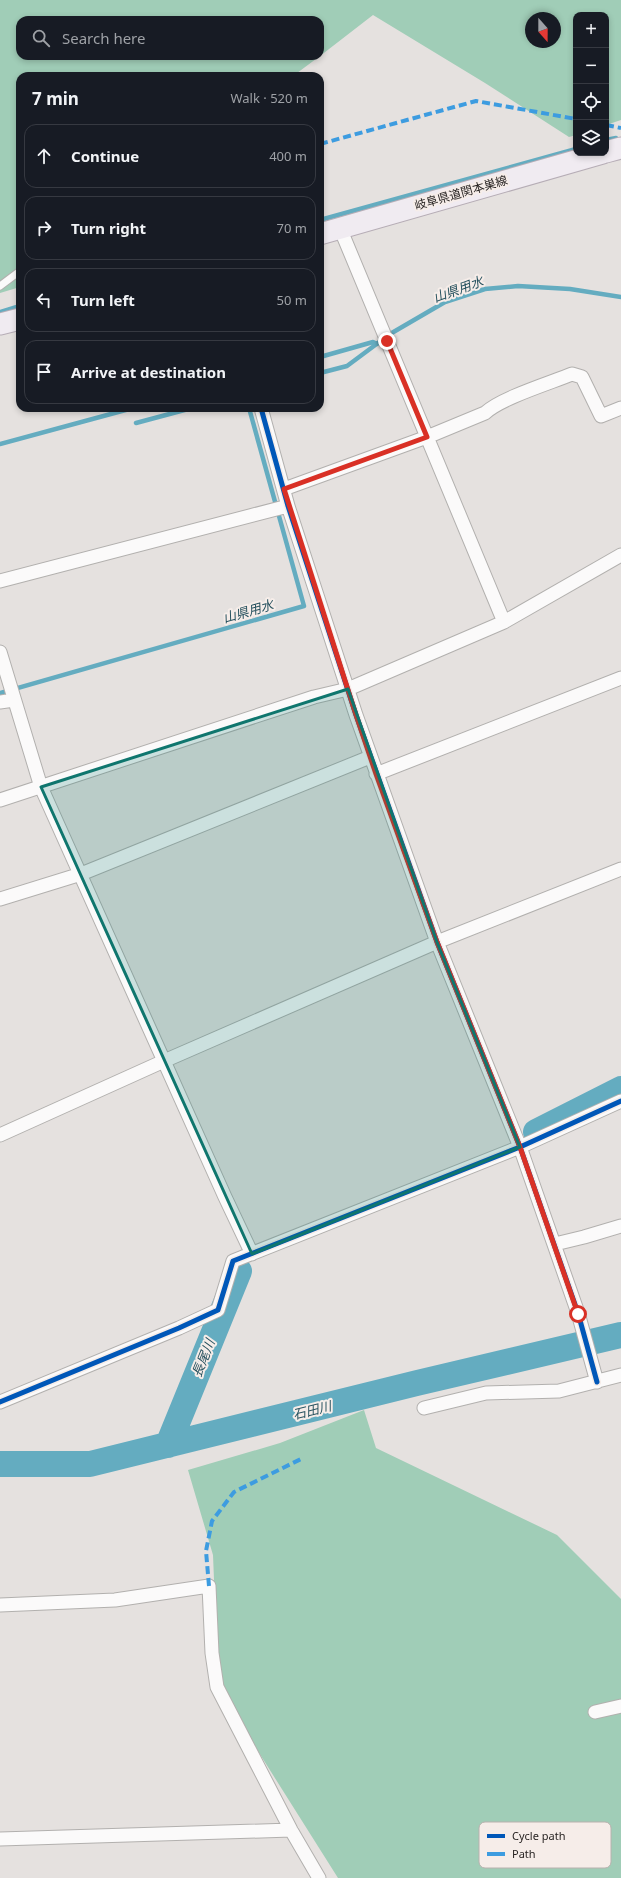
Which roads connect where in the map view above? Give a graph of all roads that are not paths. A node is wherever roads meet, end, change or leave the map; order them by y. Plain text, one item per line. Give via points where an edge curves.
1 (621, 148) edge
2 (609, 151) edge
3 (592, 156) edge
4 (340, 228) junction
5 (324, 233) edge
6 (16, 274) edge
7 (0, 286) edge
8 (16, 320) edge
9 (0, 324) edge
10 (621, 408) edge
11 (262, 412) edge
12 (427, 437) junction
13 (284, 489) junction
14 (288, 506) junction
15 (621, 555) edge
16 (0, 581) edge
17 (504, 622) junction
18 (0, 652) edge
19 (621, 678) edge
20 (348, 689) junction
21 (12, 693) junction
22 (0, 702) edge
23 (370, 757) junction
24 (376, 774) junction
25 (41, 787) junction
26 (0, 800) edge
27 (621, 869) edge
28 (81, 874) junction
29 (0, 899) edge
30 (437, 942) junction
31 (164, 1061) junction
32 (621, 1101) edge
33 (0, 1135) edge
34 (520, 1147) junction
35 (621, 1226) edge
36 (555, 1244) junction
37 (252, 1254) junction
38 (621, 1375) edge
39 (597, 1382) junction
40 (0, 1402) edge
41 (424, 1408) dead end
42 (0, 1605) edge
43 (621, 1706) edge
44 (595, 1712) dead end
45 (291, 1830) junction
46 (0, 1839) edge
47 (319, 1878) edge

1 - 2 main road
3 - 4 main road, 岐阜県道関本巣線
4 - 5 main road, 岐阜県道関本巣線
4 - 12 street
6 - 7 lane
8 - 9 main road
10 - 12 street via 602,416 582,377 572,374
11 - 13 street
12 - 13 street
12 - 17 street
13 - 14 street
14 - 16 street
14 - 20 street
15 - 17 street
17 - 20 street
18 - 21 street
19 - 24 street
20 - 23 street
20 - 25 street via 314,697
21 - 22 street
21 - 25 street
23 - 24 street
23 - 28 street
24 - 30 street
25 - 26 street
25 - 28 street
27 - 30 street
28 - 29 street
28 - 31 street
30 - 31 street
30 - 34 street
31 - 33 street
31 - 37 street
32 - 34 street
34 - 36 street
34 - 37 street
35 - 36 street
36 - 39 street
37 - 40 street via 233,1261 218,1310
38 - 39 street
39 - 41 street via 559,1391 486,1393
42 - 45 street via 115,1600 209,1586 212,1653 217,1686
43 - 44 street
45 - 46 street
45 - 47 street

